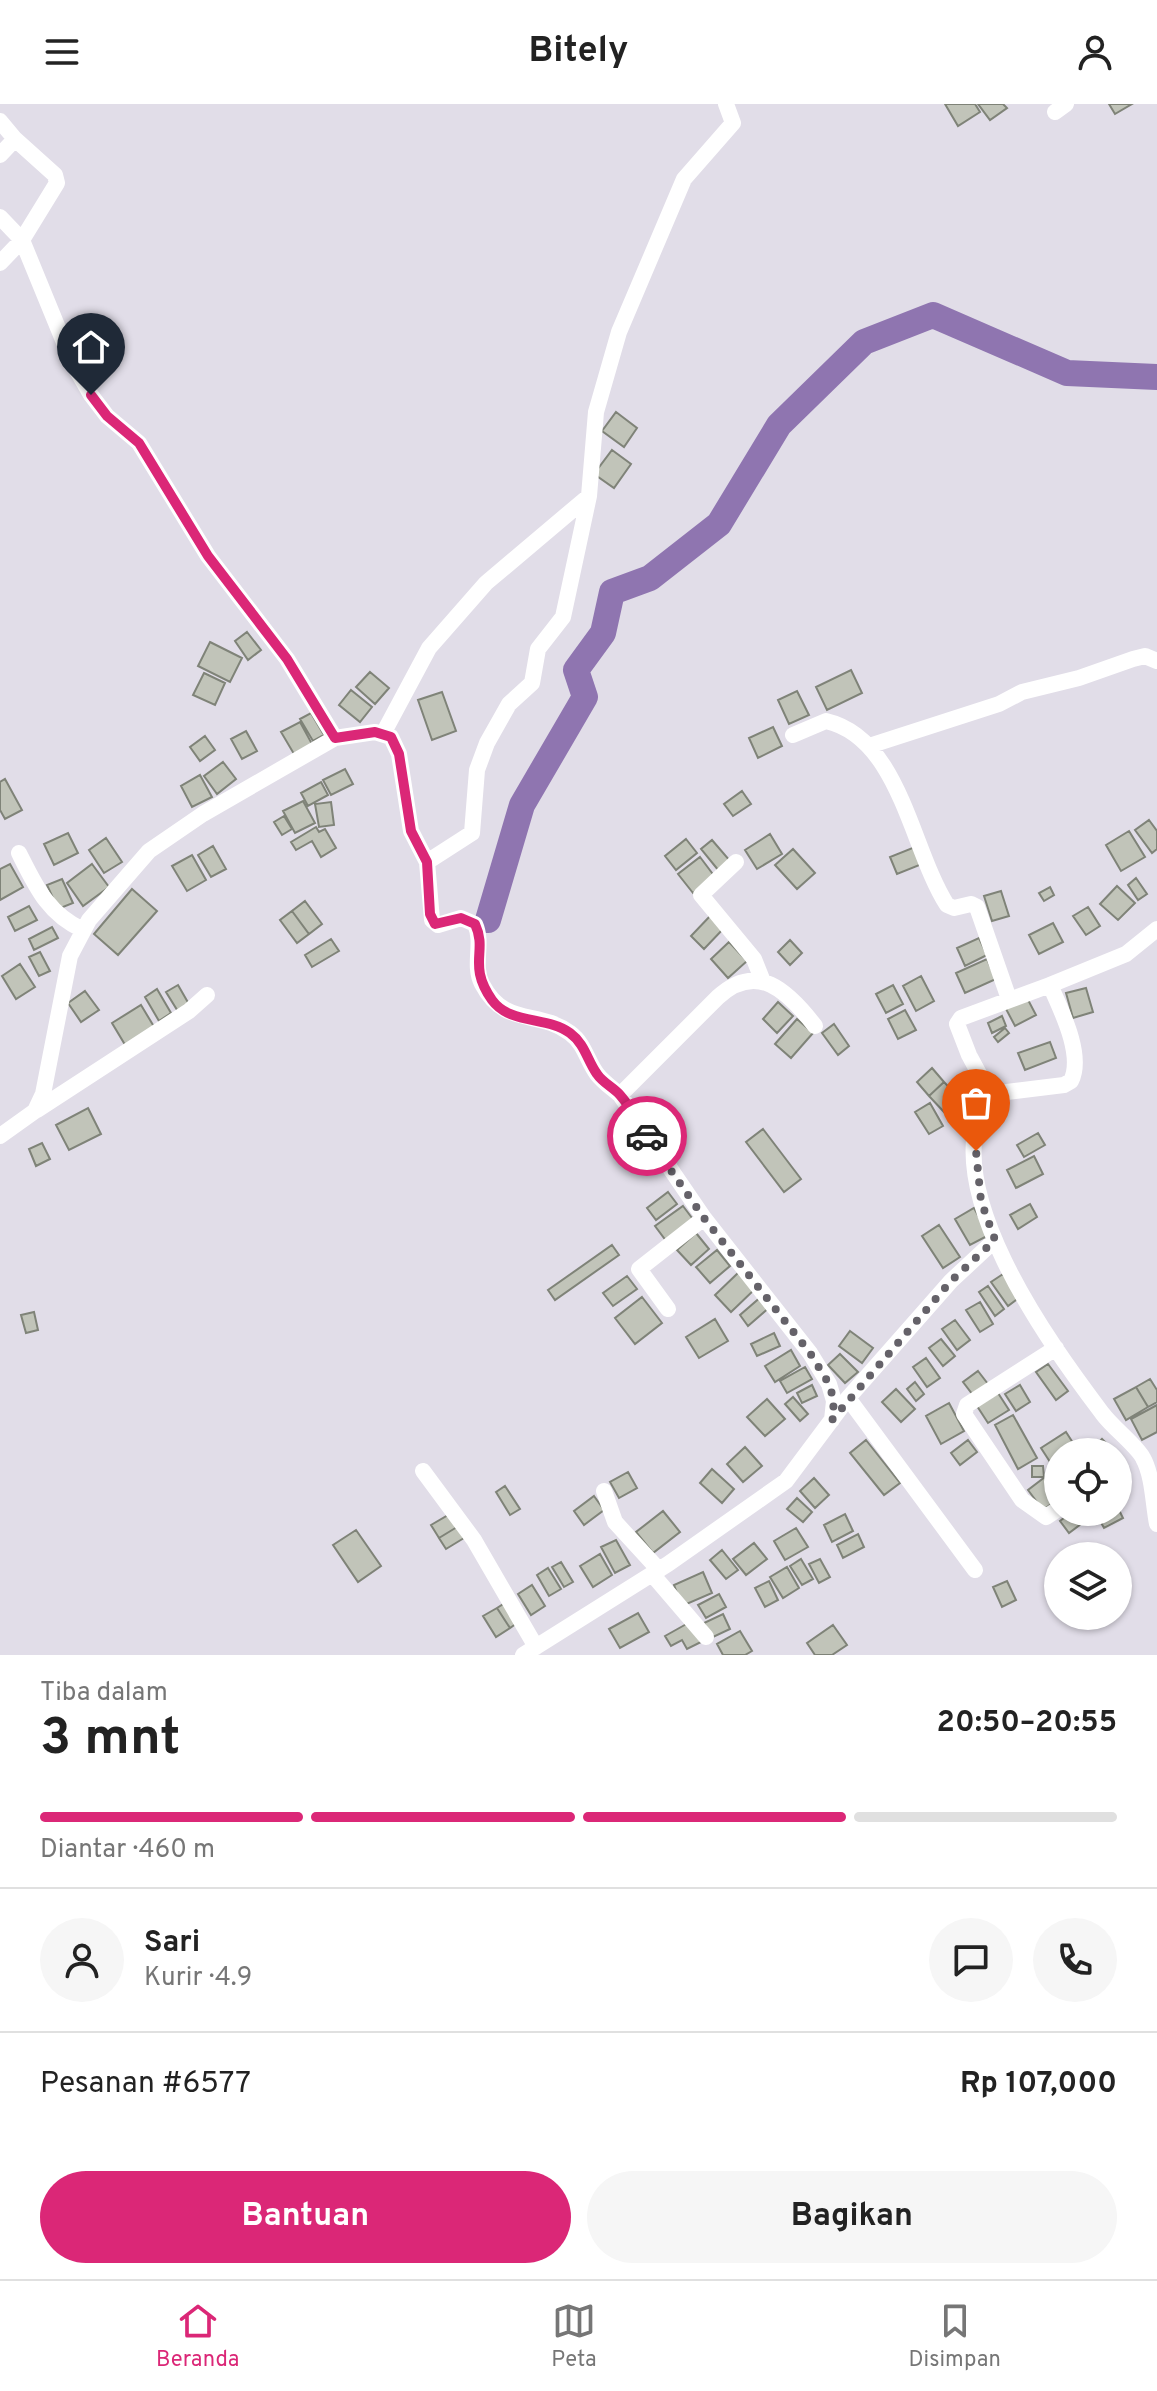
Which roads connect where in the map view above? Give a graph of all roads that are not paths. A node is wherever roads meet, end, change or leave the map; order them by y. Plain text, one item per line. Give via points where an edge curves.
1 (726, 104) edge
2 (0, 121) edge
3 (15, 139) junction
4 (0, 155) edge
5 (0, 217) edge
6 (22, 240) junction
7 (0, 263) edge
8 (589, 496) junction
9 (1157, 661) edge
10 (384, 732) junction
11 (793, 735) dead end
12 (335, 738) junction
13 (872, 745) junction
14 (19, 853) dead end
15 (427, 862) junction
16 (736, 862) dead end
17 (1157, 929) edge
18 (83, 930) junction
19 (762, 979) junction
20 (1050, 985) junction
21 (207, 995) dead end
22 (1009, 999) junction
23 (815, 1026) dead end
24 (990, 1094) junction
25 (620, 1095) junction
26 (35, 1111) junction
27 (0, 1136) edge
28 (704, 1218) junction
29 (995, 1240) junction
30 (668, 1309) dead end
31 (1056, 1348) junction
32 (848, 1398) junction
33 (832, 1420) junction
34 (1116, 1438) edge
35 (1132, 1450) edge
36 (423, 1471) dead end
37 (604, 1491) dead end
38 (1044, 1516) edge
39 (1157, 1524) edge
40 (975, 1570) dead end
41 (655, 1572) junction
42 (706, 1637) dead end
43 (529, 1651) edge

1 - 8 street via 733,123 684,179 611,354 596,412
2 - 3 street
3 - 4 street
3 - 6 street via 55,175 57,183
5 - 6 street
6 - 7 street
6 - 12 street via 91,395 139,443 208,556 287,659
8 - 10 street via 486,583 429,648
8 - 15 street via 563,617 544,638 535,676 502,714 477,770 472,833
9 - 13 street via 1133,659
10 - 12 street
10 - 15 street via 399,754 407,818
11 - 13 street via 826,721
12 - 18 street via 149,851
13 - 22 street via 947,905 977,907
14 - 18 street via 48,907
15 - 25 street via 432,920 438,925 461,918 475,924 480,940 476,965 494,1002 509,1014 573,1035 599,1078
16 - 19 street via 701,895 754,959
17 - 20 street via 1126,954
18 - 26 street via 70,956 43,1094
19 - 23 street
19 - 25 street via 731,984
20 - 22 street
20 - 24 street via 1075,1064 1071,1081
21 - 26 street
22 - 24 street via 957,1024
24 - 29 street via 980,1108 975,1134 976,1169
25 - 28 street
26 - 27 street
28 - 30 street via 639,1269
28 - 33 street via 810,1353 829,1384
29 - 31 street via 1021,1295
29 - 32 street via 951,1281
31 - 34 street
31 - 38 street via 967,1405 964,1414 1024,1503
32 - 33 street
32 - 40 street
33 - 41 street via 786,1481
35 - 39 street via 1138,1450 1145,1462
36 - 43 street via 474,1540
37 - 41 street via 615,1522
41 - 42 street
41 - 43 street

